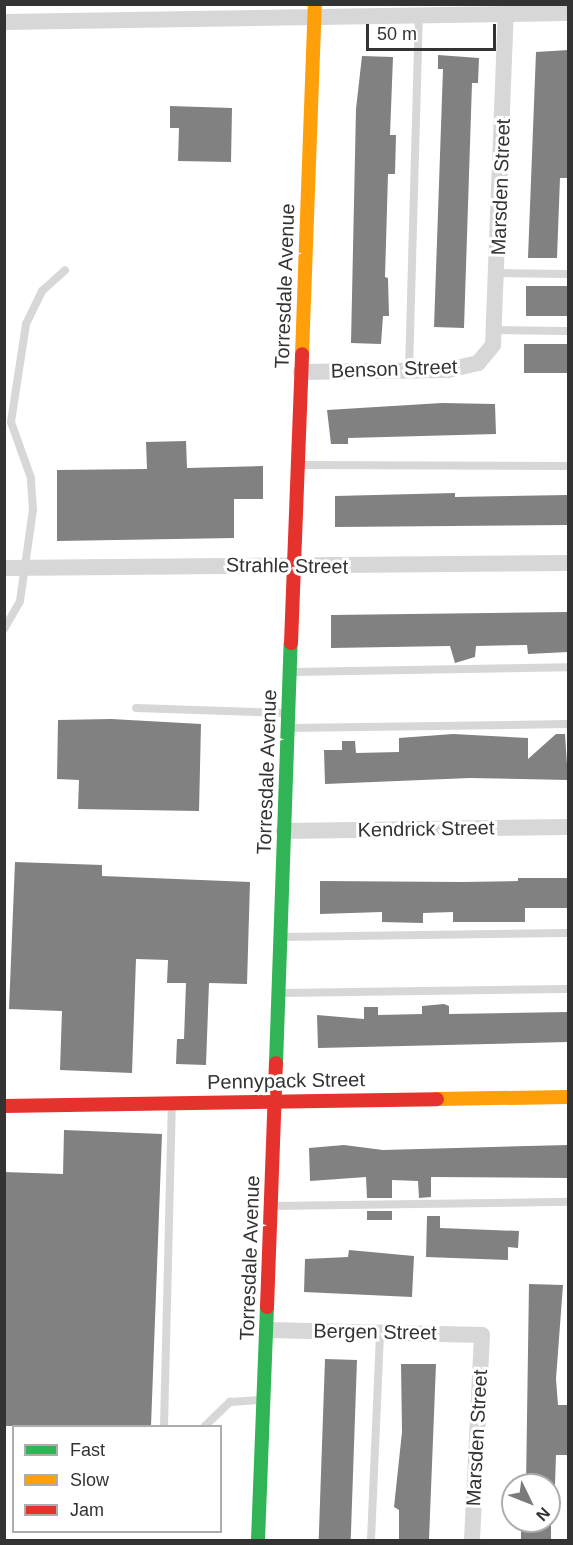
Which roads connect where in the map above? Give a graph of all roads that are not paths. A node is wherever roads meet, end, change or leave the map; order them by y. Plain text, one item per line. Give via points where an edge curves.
1 (315, 11) edge
2 (568, 13) edge
3 (506, 14) junction
4 (419, 15) junction
5 (4, 22) edge
6 (65, 270) dead end
7 (498, 273) junction
8 (568, 274) edge
9 (496, 330) junction
10 (568, 331) edge
11 (484, 356) joint
12 (409, 370) junction
13 (301, 372) junction
14 (297, 465) junction
15 (568, 466) edge
16 (568, 563) edge
17 (294, 566) junction
18 (4, 568) edge
19 (24, 568) junction
20 (4, 629) edge
21 (568, 667) edge
22 (290, 672) junction
23 (136, 708) dead end
24 (289, 714) junction
25 (568, 724) edge
26 (289, 728) junction
27 (568, 827) edge
28 (284, 831) junction
29 (568, 933) edge
30 (280, 938) junction
31 (568, 989) edge
32 (278, 994) junction
33 (568, 1097) edge
34 (274, 1100) junction
35 (172, 1103) junction
36 (4, 1106) edge
37 (568, 1202) edge
38 (272, 1206) junction
39 (267, 1330) junction
40 (380, 1332) junction
41 (482, 1335) joint
42 (264, 1400) junction
43 (164, 1425) edge
44 (206, 1425) edge
45 (258, 1540) edge
46 (372, 1540) edge
47 (472, 1540) edge

1 - 4 street
1 - 5 street
1 - 13 street, Torresdale Avenue
2 - 3 street
3 - 4 street
3 - 7 street, Marsden Street
4 - 12 lane
6 - 19 lane via 42,291 26,324 11,422 31,478 33,510
7 - 8 lane
7 - 9 street, Marsden Street
9 - 10 lane
9 - 11 street, Marsden Street
11 - 12 street, Benson Street via 465,367
12 - 13 street, Benson Street
13 - 14 street, Torresdale Avenue
14 - 15 lane
14 - 17 street, Torresdale Avenue
16 - 17 street, Strahle Street
17 - 19 street, Strahle Street
17 - 22 street, Torresdale Avenue
18 - 19 street, Strahle Street
19 - 20 lane via 20,601
21 - 22 lane
22 - 24 street, Torresdale Avenue
23 - 24 lane
24 - 26 street, Torresdale Avenue
25 - 26 lane
26 - 28 street, Torresdale Avenue
27 - 28 street, Kendrick Street
28 - 30 street, Torresdale Avenue
29 - 30 lane
30 - 32 street, Torresdale Avenue
31 - 32 lane
32 - 34 street, Torresdale Avenue
33 - 34 street, Pennypack Street
34 - 35 street, Pennypack Street
34 - 38 street, Torresdale Avenue
35 - 36 street, Pennypack Street
35 - 43 lane via 175,1126
37 - 38 lane
38 - 39 street, Torresdale Avenue
39 - 40 street, Bergen Street
39 - 42 street, Torresdale Avenue
40 - 41 street, Bergen Street
40 - 46 lane
41 - 47 street, Marsden Street
42 - 44 lane via 230,1402
42 - 45 street, Torresdale Avenue

